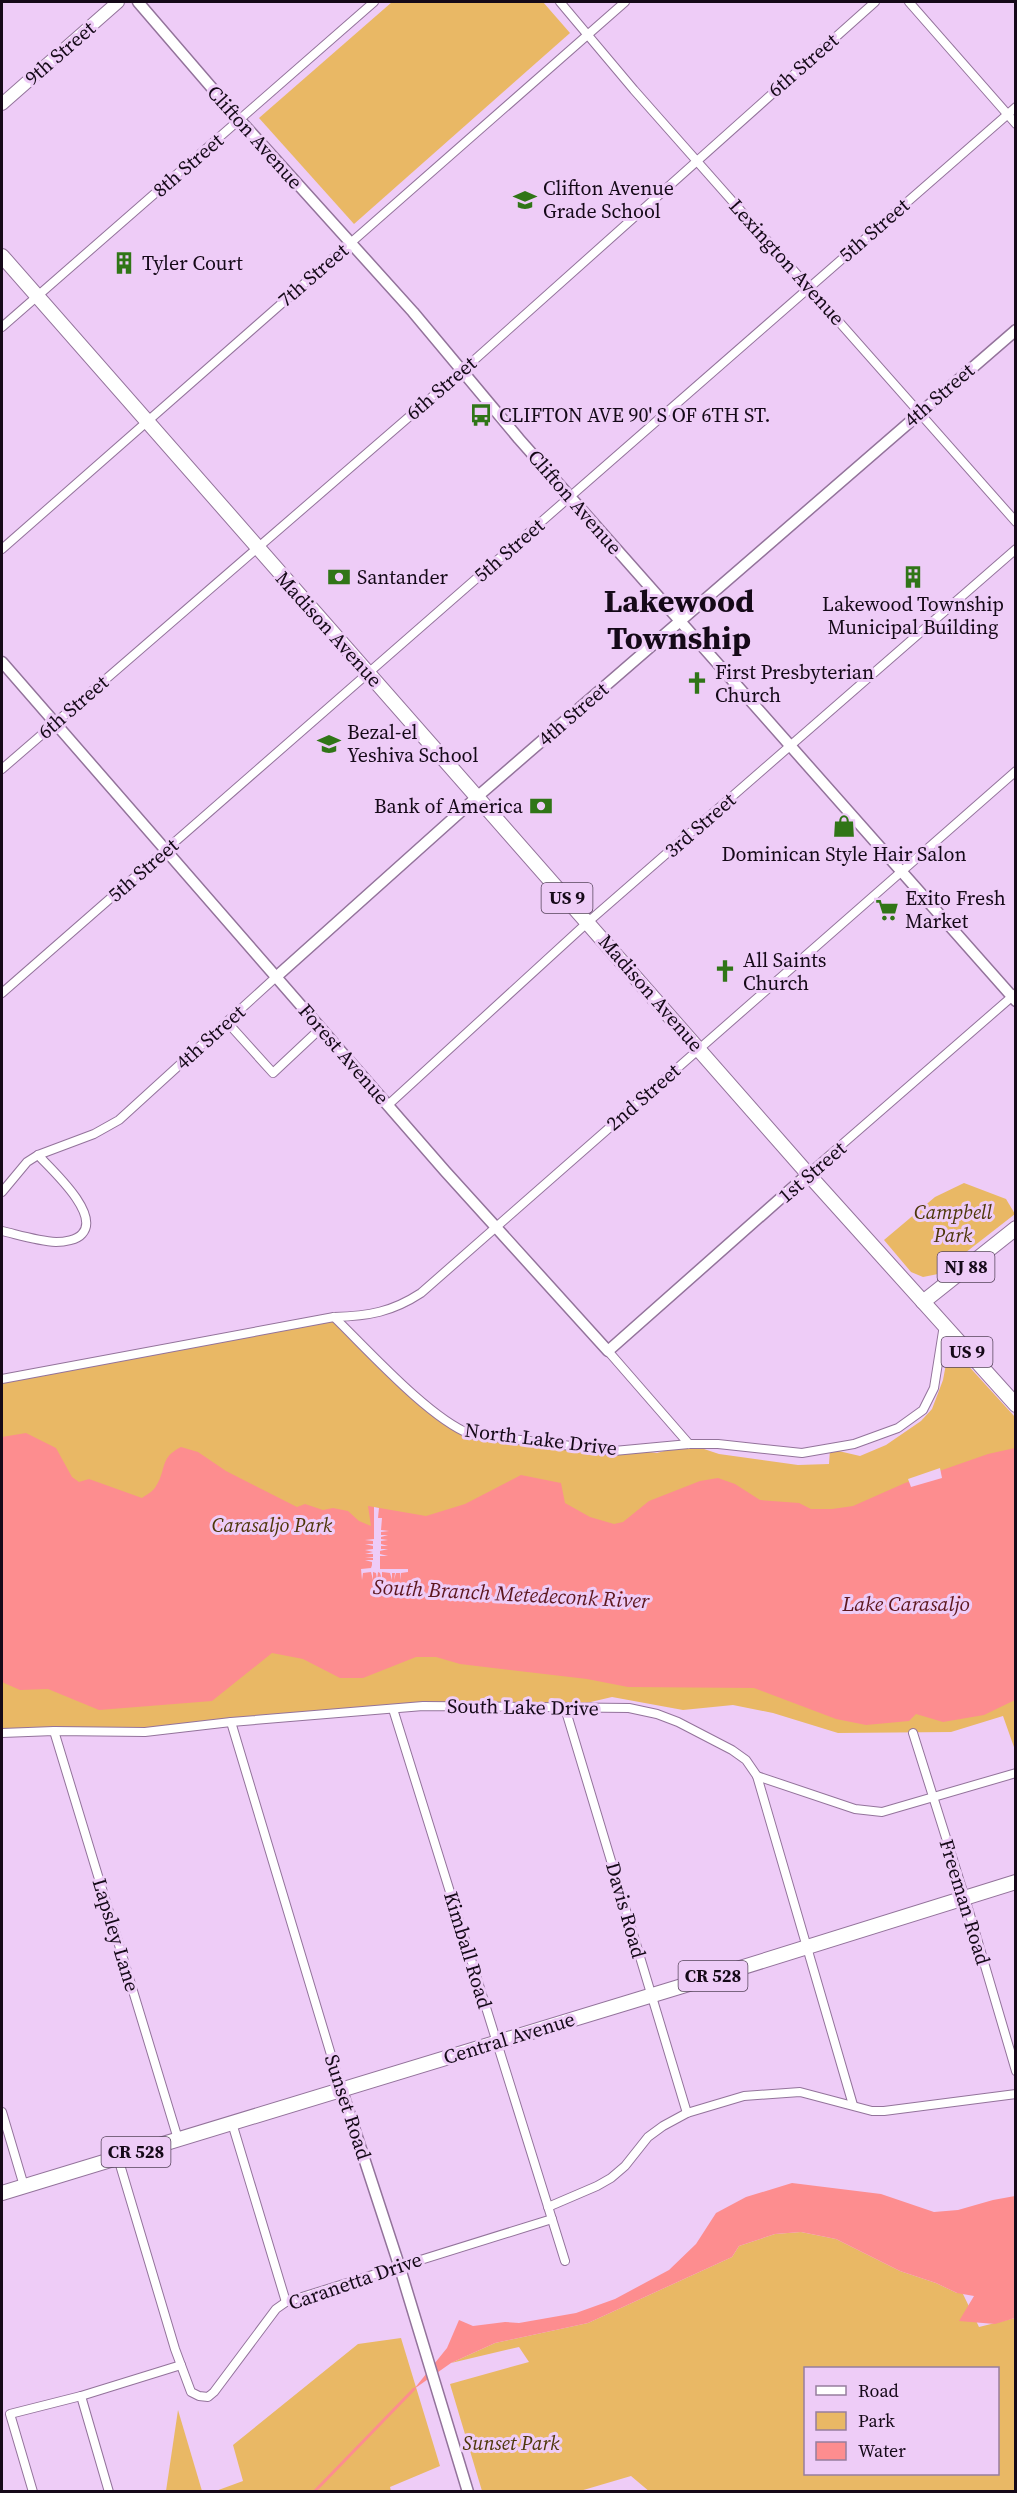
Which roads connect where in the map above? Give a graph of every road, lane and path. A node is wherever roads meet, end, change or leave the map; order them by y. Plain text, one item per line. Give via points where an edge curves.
1 (118, 2) edge
2 (138, 2) edge
3 (374, 2) edge
4 (560, 2) edge
5 (625, 2) edge
6 (875, 2) edge
7 (909, 2) edge
8 (587, 34) junction
9 (2, 104) edge
10 (1016, 107) edge
11 (1007, 114) junction
12 (240, 120) junction
13 (1016, 124) edge
14 (696, 160) junction
15 (350, 243) junction
16 (2, 256) edge
17 (808, 286) junction
18 (36, 296) junction
19 (2, 327) edge
20 (1016, 330) edge
21 (462, 371) junction
22 (920, 413) junction
23 (147, 422) junction
24 (571, 496) junction
25 (1016, 522) edge
26 (256, 547) junction
27 (2, 549) edge
28 (1016, 549) edge
29 (679, 620) junction
30 (2, 662) edge
31 (367, 672) junction
32 (54, 724) junction
33 (790, 746) junction
34 (2, 770) edge
35 (1016, 771) edge
36 (477, 797) junction
37 (165, 852) junction
38 (902, 871) junction
39 (588, 922) junction
40 (276, 977) junction
41 (2, 993) edge
42 (1014, 997) edge
43 (227, 1022) junction
44 (321, 1028) junction
45 (699, 1048) junction
46 (388, 1105) junction
47 (38, 1155) junction
48 (808, 1174) junction
49 (2, 1192) edge
50 (496, 1226) junction
51 (1016, 1228) edge
52 (2, 1231) edge
53 (923, 1302) junction
54 (334, 1317) junction
55 (944, 1325) junction
56 (608, 1351) junction
57 (2, 1379) edge
58 (1016, 1405) edge
59 (688, 1444) junction
60 (565, 1708) junction
61 (393, 1709) junction
62 (231, 1722) junction
63 (54, 1731) junction
64 (913, 1733) dead end
65 (2, 1734) edge
66 (1016, 1773) edge
67 (757, 1776) junction
68 (933, 1798) junction
69 (1016, 1882) edge
70 (965, 1898) junction
71 (808, 1946) junction
72 (650, 1995) junction
73 (496, 2042) junction
74 (1016, 2071) edge
75 (341, 2088) junction
76 (1016, 2094) edge
77 (853, 2105) junction
78 (2, 2112) edge
79 (687, 2113) junction
80 (232, 2123) junction
81 (178, 2139) junction
82 (118, 2158) junction
83 (24, 2186) junction
84 (2, 2193) edge
85 (548, 2207) junction
86 (552, 2220) junction
87 (566, 2260) dead end
88 (399, 2265) junction
89 (286, 2302) junction
90 (181, 2366) junction
91 (81, 2396) junction
92 (33, 2492) edge
93 (109, 2492) edge
94 (468, 2492) edge

1 - 9 main road, 9th Street
2 - 12 street, Clifton Avenue
3 - 12 street, 8th Street
4 - 8 street, Lexington Avenue
5 - 8 street, 7th Street
6 - 14 street, 6th Street
7 - 11 street
8 - 14 street, Lexington Avenue
8 - 15 street, 7th Street
10 - 11 street, 5th Street
11 - 13 street
11 - 17 street, 5th Street
12 - 15 street, Clifton Avenue
12 - 18 street, 8th Street
14 - 17 street, Lexington Avenue
14 - 21 street, 6th Street
15 - 21 street, Clifton Avenue
15 - 23 street, 7th Street
16 - 18 main road, Madison Avenue / US 9
17 - 22 street, Lexington Avenue
17 - 24 street, 5th Street
18 - 19 street, 8th Street
18 - 23 main road, Madison Avenue / US 9
20 - 22 street, 4th Street
21 - 24 street, Clifton Avenue
21 - 26 street, 6th Street
22 - 25 street, Lexington Avenue
22 - 29 street, 4th Street
23 - 26 main road, Madison Avenue / US 9
23 - 27 street, 7th Street
24 - 29 street, Clifton Avenue
24 - 31 street, 5th Street
26 - 31 main road, Madison Avenue / US 9
26 - 32 street, 6th Street
28 - 33 street, 3rd Street
29 - 33 street, Clifton Avenue
29 - 36 street, 4th Street
30 - 32 street, Forest Avenue
31 - 36 main road, Madison Avenue / US 9
31 - 37 street, 5th Street
32 - 34 street, 6th Street
32 - 37 street, Forest Avenue
33 - 38 street, Clifton Avenue
33 - 39 street, 3rd Street
35 - 38 street, 2nd Street
36 - 39 main road, Madison Avenue / US 9
36 - 40 street, 4th Street
37 - 40 street, Forest Avenue
37 - 41 street, 5th Street
38 - 42 street, Clifton Avenue
38 - 45 street, 2nd Street
39 - 45 main road, Madison Avenue / US 9
39 - 46 street, 3rd Street
40 - 43 street, 4th Street
40 - 44 street, Forest Avenue
42 - 48 street, 1st Street
43 - 44 street via 273,1073
43 - 47 street, 4th Street via 119,1120
44 - 46 street, Forest Avenue
45 - 48 main road, Madison Avenue / US 9
45 - 50 street, 2nd Street
46 - 50 street, Forest Avenue
47 - 49 street via 27,1162
47 - 52 street via 67,1185 83,1210 87,1222 84,1233 76,1239 57,1242
48 - 53 main road, Madison Avenue / US 9
48 - 56 street, 1st Street
50 - 54 street, 2nd Street via 421,1293 400,1306 363,1316
50 - 56 street, Forest Avenue
51 - 53 main road, NJ 88
53 - 55 main road, Madison Avenue / US 9
54 - 57 street
54 - 59 street, North Lake Drive via 413,1393 454,1428 470,1434 614,1451
55 - 58 main road, Madison Avenue / US 9
55 - 59 street, North Lake Drive via 932,1394 923,1410 898,1428 854,1444 802,1453
56 - 59 street, Forest Avenue
60 - 61 street, South Lake Drive
60 - 67 street, South Lake Drive via 629,1708 657,1714 732,1750 746,1760
60 - 72 street, Davis Road
61 - 62 street, South Lake Drive
61 - 73 street, Kimball Road
62 - 63 street, South Lake Drive via 145,1732
62 - 75 street, Sunset Road
63 - 65 street, South Lake Drive
63 - 81 street, Lapsley Lane
64 - 68 street, Freeman Road
66 - 68 street, South Lake Drive
67 - 68 street, South Lake Drive via 855,1809 882,1812
67 - 71 street
68 - 70 street, Freeman Road
69 - 70 main road, Central Avenue / CR 528
70 - 71 main road, Central Avenue / CR 528
70 - 74 street, Freeman Road
71 - 72 main road, Central Avenue / CR 528
71 - 77 street
72 - 73 main road, Central Avenue / CR 528
72 - 79 street, Davis Road
73 - 75 main road, Central Avenue / CR 528
73 - 85 street, Kimball Road
75 - 80 main road, Central Avenue / CR 528
75 - 88 street, Sunset Road
76 - 77 street via 884,2111
77 - 79 street via 800,2092 744,2096
78 - 83 street
79 - 85 street via 648,2137 611,2178
80 - 81 main road, Central Avenue / CR 528
80 - 89 street
81 - 82 main road, Central Avenue / CR 528
82 - 83 main road, Central Avenue / CR 528
82 - 90 street, Caranetta Drive
83 - 84 main road, Central Avenue / CR 528
85 - 86 street, Kimball Road
86 - 87 street, Kimball Road
86 - 88 street, Caranetta Drive
88 - 89 street, Caranetta Drive
88 - 94 street, Sunset Road
89 - 90 street, Caranetta Drive via 276,2309 208,2397 191,2392
90 - 91 street
91 - 92 street via 10,2414
91 - 93 street

